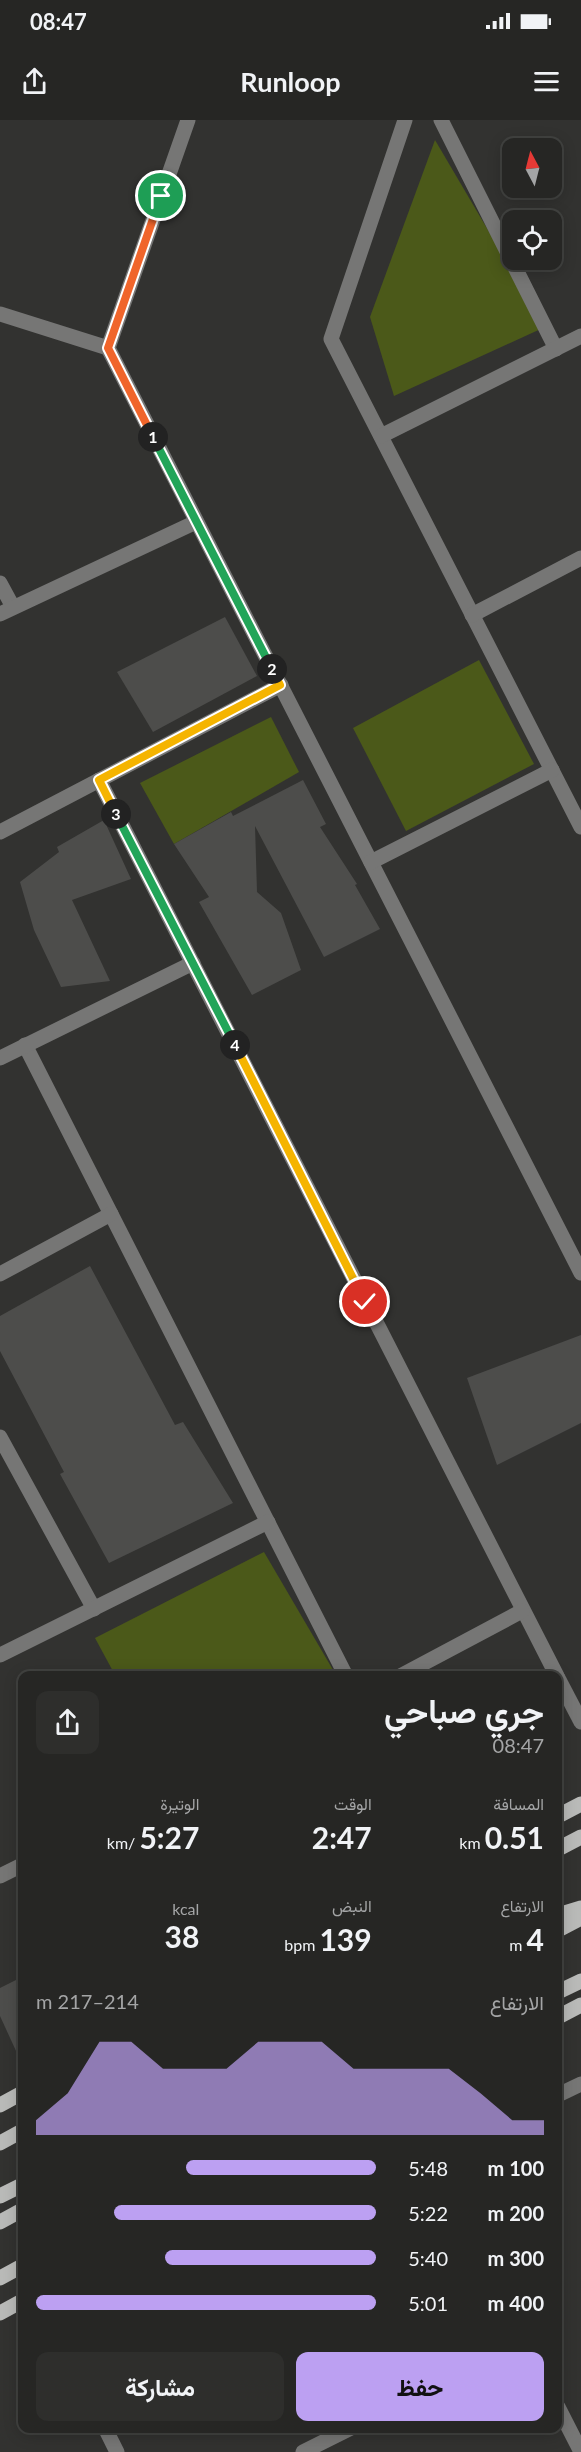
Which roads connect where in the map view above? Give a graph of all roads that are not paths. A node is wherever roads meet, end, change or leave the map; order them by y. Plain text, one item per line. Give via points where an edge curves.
1 (188, 120) edge
2 (405, 120) edge
3 (441, 120) edge
4 (0, 314) edge
5 (581, 336) edge
6 (108, 348) junction
7 (556, 349) junction
8 (381, 436) junction
9 (196, 522) junction
10 (581, 558) edge
11 (0, 583) edge
12 (7, 610) edge
13 (472, 615) junction
14 (280, 685) junction
15 (552, 770) junction
16 (99, 780) junction
17 (581, 826) edge
18 (0, 832) edge
19 (371, 862) junction
20 (193, 963) junction
21 (25, 1045) junction
22 (0, 1058) edge
23 (111, 1214) junction
24 (581, 1273) edge
25 (0, 1274) edge
26 (0, 1437) edge
27 (268, 1522) junction
28 (94, 1609) junction
29 (522, 1611) junction
30 (0, 1655) edge
31 (343, 1671) edge
32 (409, 1671) edge
33 (554, 1671) edge
34 (562, 1686) edge
35 (581, 1722) edge
36 (581, 1804) edge
37 (562, 1814) edge
38 (581, 1837) edge
39 (562, 1847) edge
40 (18, 1867) edge
41 (0, 1876) edge
42 (581, 1908) edge
43 (562, 1914) edge
44 (581, 1918) edge
45 (562, 1928) edge
46 (581, 1981) edge
47 (562, 1990) edge
48 (581, 2005) edge
49 (562, 2015) edge
50 (581, 2084) edge
51 (562, 2093) edge
52 (18, 2095) edge
53 (0, 2105) edge
54 (18, 2133) edge
55 (0, 2143) edge
56 (18, 2187) edge
57 (0, 2196) edge
58 (18, 2212) edge
59 (0, 2222) edge
60 (18, 2268) edge
61 (0, 2278) edge
62 (18, 2303) edge
63 (0, 2313) edge
64 (562, 2415) edge
65 (108, 2433) edge
66 (341, 2433) edge
67 (117, 2452) edge
68 (303, 2452) edge
69 (581, 2452) edge

1 - 6 street
2 - 8 street via 331,339
3 - 7 street
4 - 6 street
5 - 7 street
6 - 9 street
7 - 8 street
8 - 13 street
9 - 12 street
9 - 14 street
10 - 13 street
11 - 12 street
13 - 15 street
14 - 16 street
14 - 19 street
15 - 17 street
15 - 19 street
16 - 18 street
16 - 20 street
19 - 24 street
20 - 21 street
20 - 29 street
21 - 22 street
21 - 23 street
23 - 25 street
23 - 27 street
26 - 28 street
27 - 28 street
27 - 31 street
28 - 30 street
29 - 32 street
29 - 33 street
34 - 35 street
36 - 37 main road
38 - 39 main road
40 - 41 street
42 - 43 main road
44 - 45 main road
46 - 47 main road
48 - 49 main road
50 - 51 street
52 - 53 main road
54 - 55 main road
56 - 57 main road
58 - 59 main road
60 - 61 main road
62 - 63 main road
64 - 69 street
65 - 67 street
66 - 68 street

